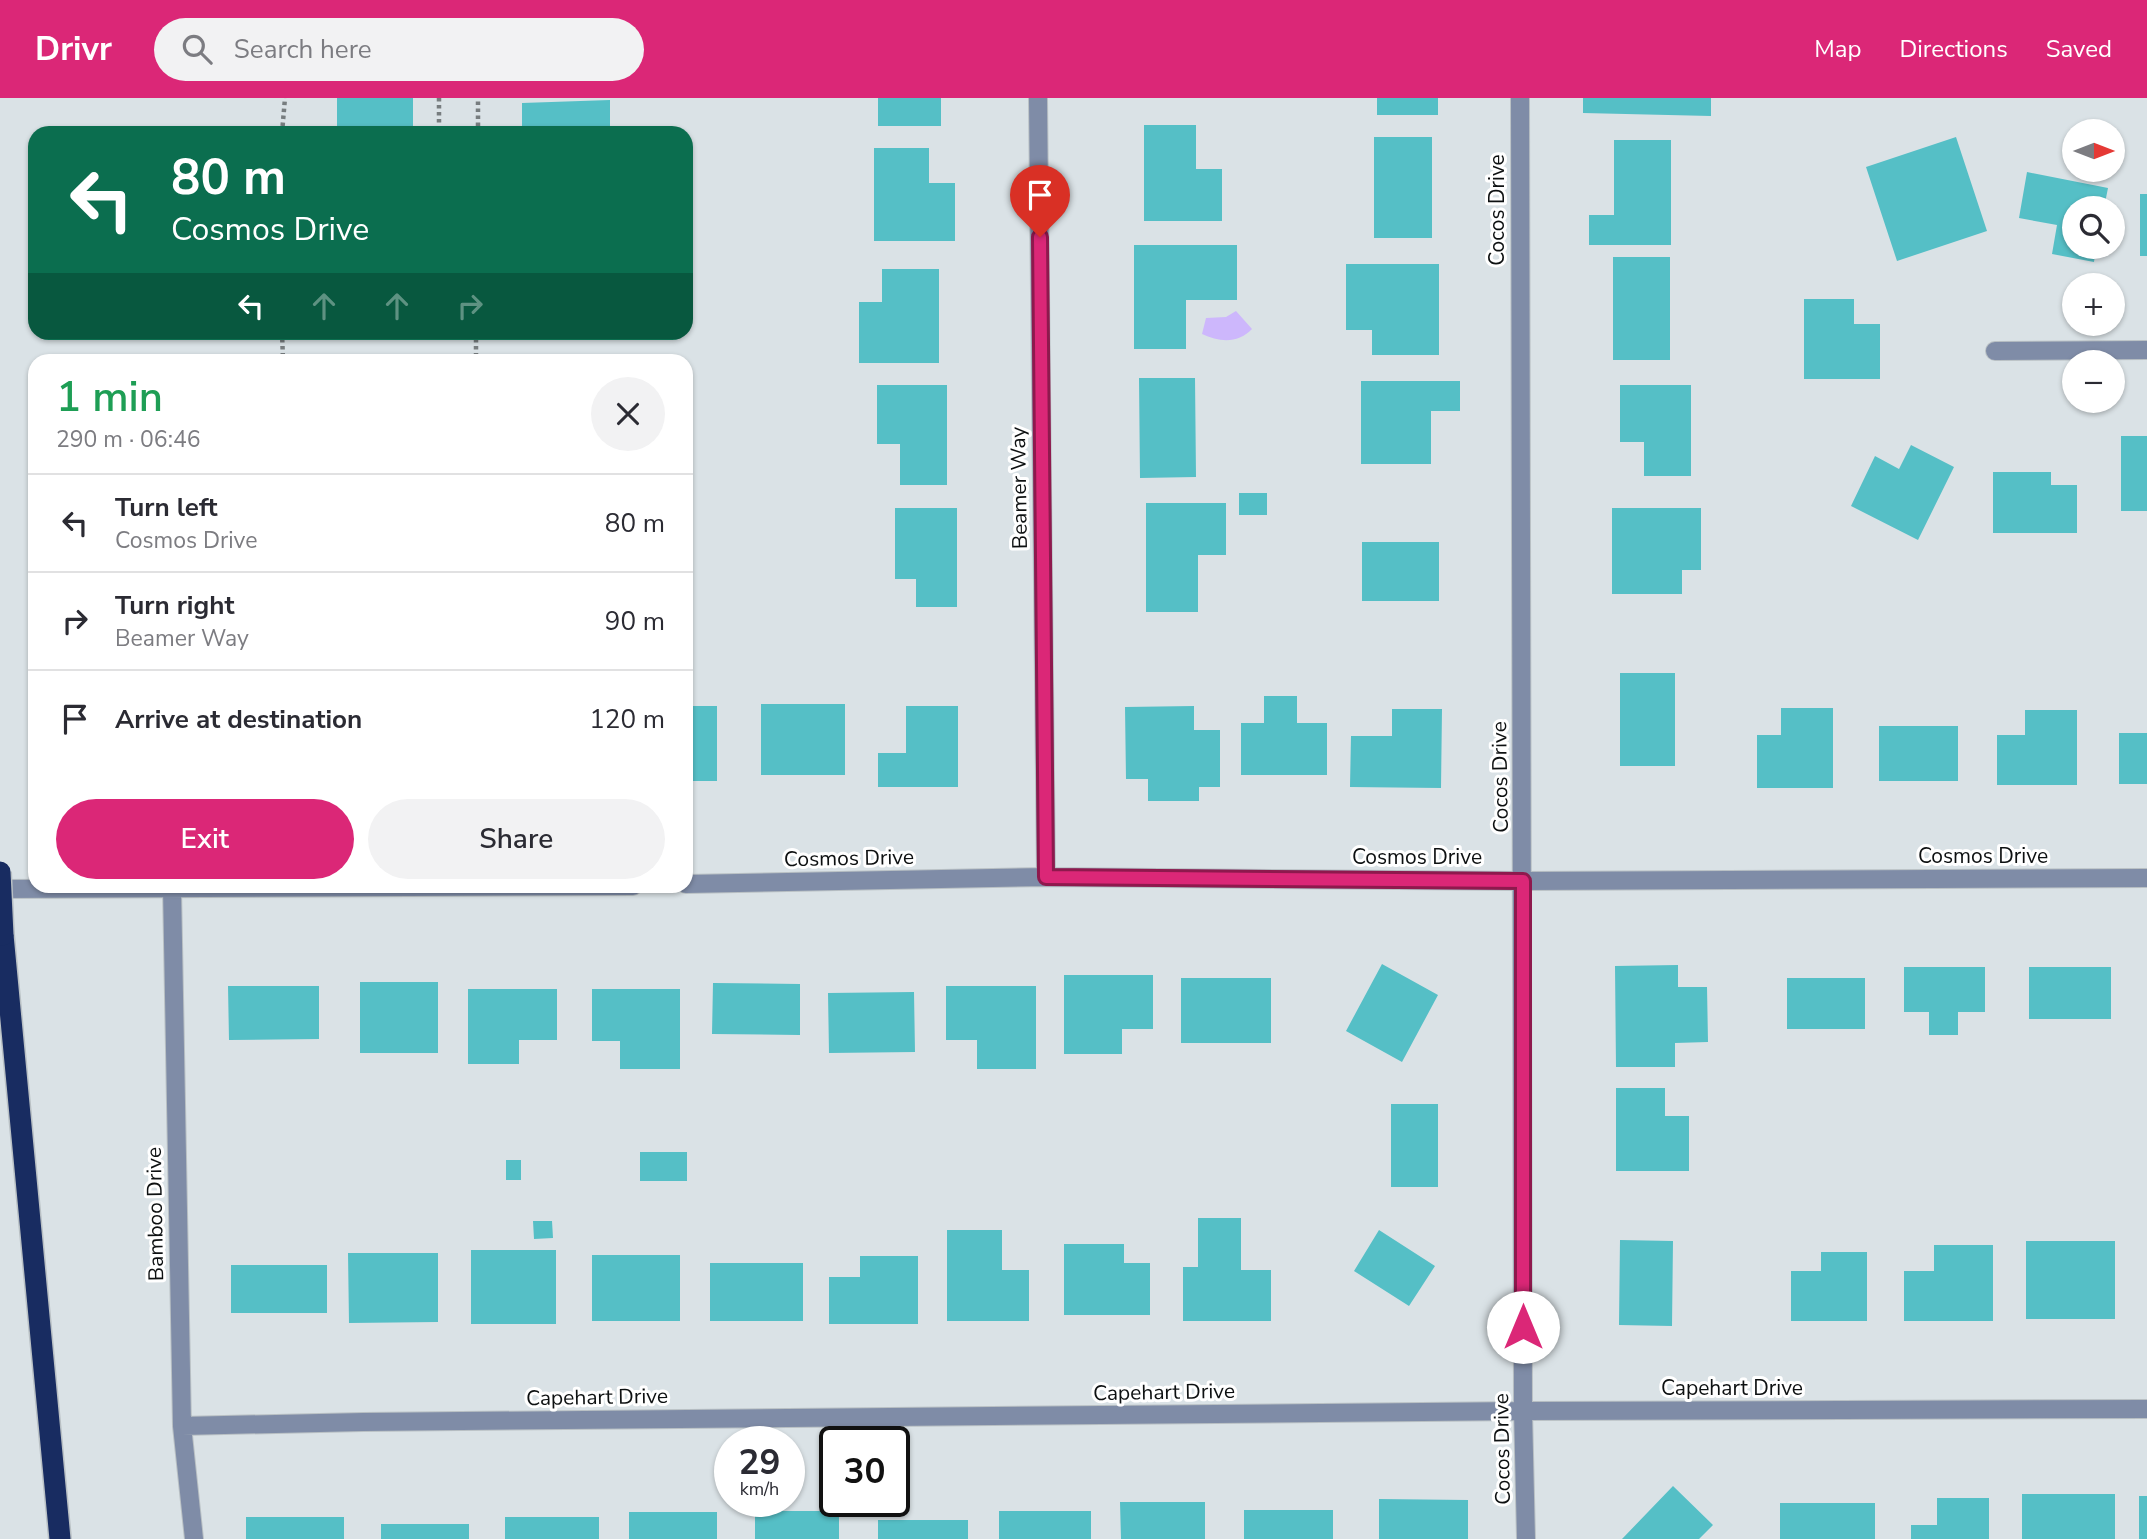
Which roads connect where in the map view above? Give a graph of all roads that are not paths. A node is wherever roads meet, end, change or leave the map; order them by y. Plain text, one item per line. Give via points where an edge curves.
1 (1038, 98) edge
2 (1520, 98) edge
3 (2147, 350) edge
4 (1995, 351) dead end
5 (0, 872) edge
6 (1046, 877) junction
7 (2147, 878) edge
8 (1523, 881) junction
9 (693, 884) edge
10 (0, 889) edge
11 (28, 889) edge
12 (172, 893) edge
13 (2147, 1409) edge
14 (1523, 1411) junction
15 (182, 1426) junction
16 (60, 1539) edge
17 (194, 1539) edge
18 (1526, 1539) edge

1 - 6 street, Beamer Way
2 - 8 street, Cocos Drive
3 - 4 street
5 - 16 highway, bridge
6 - 8 street, Cosmos Drive
6 - 9 street, Cosmos Drive
7 - 8 street, Cosmos Drive
8 - 14 street, Cocos Drive
10 - 11 street
12 - 15 street, Bamboo Drive
13 - 14 street, Capehart Drive
14 - 15 street, Capehart Drive
14 - 18 street, Cocos Drive
15 - 17 street, Bamboo Drive

